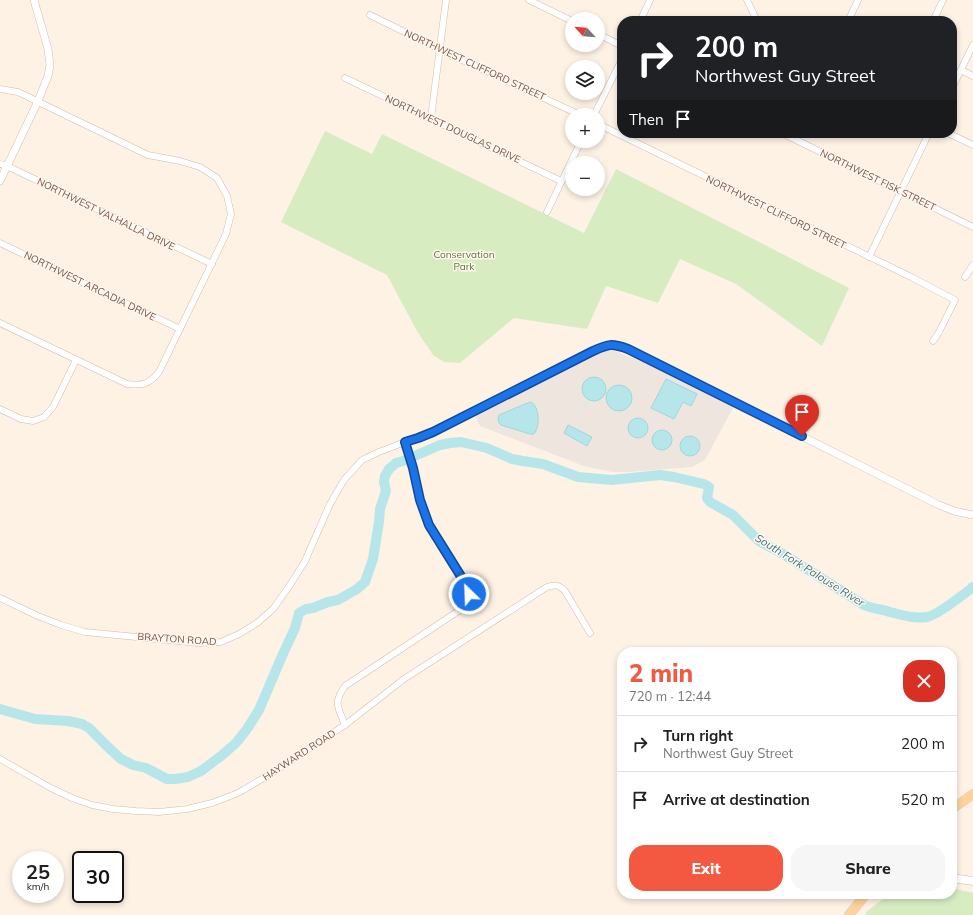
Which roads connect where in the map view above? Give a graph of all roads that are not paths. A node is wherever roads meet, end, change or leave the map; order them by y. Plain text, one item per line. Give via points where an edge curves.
1 (34, 0) edge
2 (446, 0) edge
3 (529, 0) edge
4 (650, 0) edge
5 (747, 0) edge
6 (858, 0) edge
7 (943, 0) edge
8 (370, 15) dead end
9 (642, 16) edge
10 (755, 16) edge
11 (850, 16) edge
12 (935, 16) edge
13 (565, 18) edge
14 (605, 38) edge
15 (617, 44) edge
16 (973, 45) edge
17 (439, 49) junction
18 (617, 68) edge
19 (961, 70) junction
20 (973, 76) edge
21 (345, 78) dead end
22 (957, 78) edge
23 (0, 89) edge
24 (38, 101) junction
25 (565, 108) edge
26 (597, 108) edge
27 (431, 118) junction
28 (605, 127) edge
29 (617, 133) edge
30 (627, 138) edge
31 (792, 138) edge
32 (926, 138) edge
33 (957, 138) edge
34 (973, 146) edge
35 (578, 148) edge
36 (4, 165) edge
37 (0, 181) edge
38 (561, 181) junction
39 (901, 191) junction
40 (547, 212) dead end
41 (973, 227) edge
42 (0, 243) edge
43 (869, 257) junction
44 (212, 264) junction
45 (973, 265) edge
46 (965, 277) dead end
47 (0, 324) edge
48 (180, 329) junction
49 (933, 341) dead end
50 (76, 360) junction
51 (0, 409) edge
52 (406, 446) junction
53 (973, 515) edge
54 (0, 598) edge
55 (590, 633) dead end
56 (345, 725) junction
57 (0, 759) edge
58 (973, 794) edge
59 (957, 805) edge
60 (957, 879) edge
61 (973, 882) edge
62 (862, 899) edge
63 (849, 915) edge

1 - 24 street via 47,41 50,65
2 - 17 street
3 - 13 street
4 - 9 street
5 - 10 street
6 - 11 street
7 - 12 street
8 - 17 street, NORTHWEST CLIFFORD STREET
14 - 15 street
16 - 19 street
17 - 25 street, NORTHWEST CLIFFORD STREET
17 - 27 street
18 - 26 street
19 - 20 street
19 - 22 street
21 - 27 street, NORTHWEST DOUGLAS DRIVE
23 - 24 street via 18,92
24 - 36 street
24 - 44 street via 148,155 200,166 217,178 227,196 231,214 226,234
27 - 38 street, NORTHWEST DOUGLAS DRIVE
28 - 29 street, NORTHWEST CLIFFORD STREET
30 - 43 street, NORTHWEST CLIFFORD STREET
31 - 39 street, NORTHWEST FISK STREET
32 - 39 street
33 - 34 street
35 - 38 street
36 - 37 street
36 - 44 street, NORTHWEST VALHALLA DRIVE
38 - 40 street
39 - 41 street, NORTHWEST FISK STREET
39 - 43 street
42 - 48 street, NORTHWEST ARCADIA DRIVE
43 - 49 street, NORTHWEST CLIFFORD STREET via 955,300
44 - 48 street
45 - 46 street
47 - 50 street
48 - 50 street via 159,372 150,382 138,386 127,384
50 - 51 street via 53,407 44,417 32,421 21,419
52 - 53 street via 593,351 612,344 628,349 934,502 954,511
52 - 54 street, BRAYTON ROAD via 379,452 362,460 344,480 330,504 305,561 273,609 240,634 221,642 198,643 85,632 61,626
52 - 56 street, HAYWARD ROAD via 429,525 467,586 468,601 463,608 345,686 339,695 337,705
55 - 56 street via 565,591 560,586 547,587 404,679
56 - 57 street, HAYWARD ROAD via 238,793 212,803 159,812 136,812 92,805 51,788
58 - 59 main road
60 - 61 main road
62 - 63 main road

